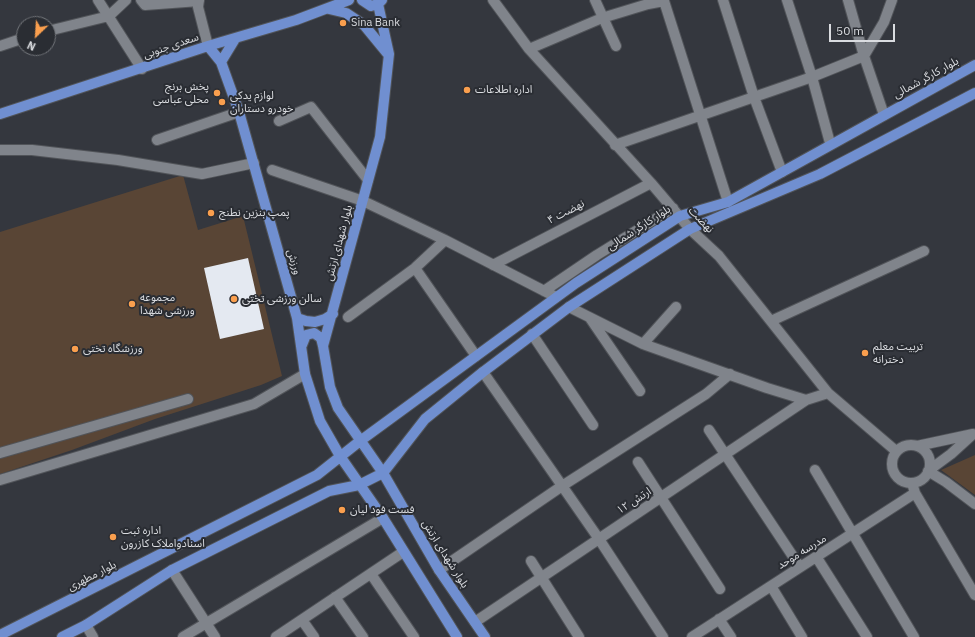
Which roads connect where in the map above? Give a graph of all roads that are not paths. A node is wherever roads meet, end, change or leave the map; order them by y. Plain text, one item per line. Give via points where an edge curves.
1 (98, 0) edge
2 (126, 0) edge
3 (141, 0) edge
4 (349, 0) edge
5 (362, 0) edge
6 (493, 0) edge
7 (595, 0) edge
8 (723, 0) edge
9 (786, 0) edge
10 (848, 0) edge
11 (892, 0) edge
12 (199, 1) edge
13 (380, 2) edge
14 (647, 2) edge
15 (329, 8) junction
16 (109, 16) junction
17 (602, 18) junction
18 (56, 29) edge
19 (235, 39) junction
20 (16, 41) edge
21 (0, 46) edge
22 (208, 46) junction
23 (616, 46) dead end
24 (528, 49) junction
25 (389, 54) junction
26 (864, 56) junction
27 (221, 62) junction
28 (975, 65) edge
29 (142, 69) junction
30 (812, 77) junction
31 (975, 93) edge
32 (754, 97) junction
33 (239, 112) junction
34 (0, 114) edge
35 (884, 115) junction
36 (700, 116) junction
37 (279, 121) dead end
38 (157, 140) dead end
39 (830, 143) junction
40 (615, 145) junction
41 (0, 150) edge
42 (254, 163) junction
43 (272, 170) dead end
44 (782, 172) junction
45 (368, 180) junction
46 (651, 183) junction
47 (363, 201) junction
48 (728, 202) junction
49 (676, 212) junction
50 (690, 229) junction
51 (445, 240) junction
52 (924, 251) dead end
53 (493, 265) junction
54 (415, 268) junction
55 (544, 290) junction
56 (556, 297) junction
57 (569, 307) junction
58 (676, 307) dead end
59 (332, 314) junction
60 (590, 317) junction
61 (297, 318) junction
62 (348, 318) dead end
63 (771, 321) junction
64 (532, 334) junction
65 (643, 344) junction
66 (302, 346) junction
67 (323, 346) junction
68 (476, 356) junction
69 (483, 372) junction
70 (305, 374) junction
71 (730, 374) junction
72 (640, 391) dead end
73 (828, 393) junction
74 (188, 399) dead end
75 (806, 400) junction
76 (593, 425) dead end
77 (709, 430) dead end
78 (974, 433) edge
79 (360, 440) junction
80 (917, 446) junction
81 (896, 451) junction
82 (0, 453) edge
83 (725, 454) junction
84 (340, 456) junction
85 (638, 462) dead end
86 (815, 470) dead end
87 (928, 471) junction
88 (383, 473) junction
89 (0, 480) edge
90 (912, 483) junction
91 (359, 485) junction
92 (562, 486) junction
93 (914, 493) junction
94 (662, 498) junction
95 (975, 504) edge
96 (383, 518) junction
97 (854, 533) junction
98 (599, 539) junction
99 (403, 552) junction
100 (817, 558) junction
101 (531, 561) dead end
102 (800, 567) junction
103 (172, 570) junction
104 (439, 570) junction
105 (371, 574) junction
106 (542, 576) junction
107 (771, 586) junction
108 (720, 589) dead end
109 (975, 594) edge
110 (336, 597) junction
111 (302, 620) junction
112 (720, 620) junction
113 (475, 622) junction
114 (86, 624) junction
115 (206, 624) junction
116 (0, 635) edge
117 (62, 637) edge
118 (93, 637) edge
119 (183, 637) edge
120 (215, 637) edge
121 (276, 637) edge
122 (314, 637) edge
123 (363, 637) edge
124 (414, 637) edge
125 (457, 637) edge
126 (485, 637) edge
127 (579, 637) edge
128 (663, 637) edge
129 (692, 637) edge
130 (731, 637) edge
131 (802, 637) edge
132 (868, 637) edge
133 (914, 637) edge

1 - 16 street
2 - 16 street
3 - 12 street via 145,5
4 - 15 main road, سعدی جنوبی
5 - 13 main road via 371,6
6 - 24 street, نهضت
7 - 17 street
8 - 32 street
9 - 30 street
10 - 26 street
11 - 26 street via 884,22
12 - 22 street via 198,7
13 - 25 main road, بلوار شهدای ارتش
14 - 17 street
14 - 36 street via 664,1
15 - 19 main road, سعدی جنوبی
15 - 25 main road via 346,13 364,25
16 - 18 street
16 - 29 street
17 - 23 street
17 - 24 street
19 - 22 main road, سعدی جنوبی
19 - 27 main road
20 - 21 street
22 - 27 main road, ورزش
22 - 29 main road, سعدی جنوبی
24 - 40 street, نهضت
25 - 45 main road, بلوار شهدای ارتش via 380,137
26 - 30 street
26 - 35 street
27 - 33 main road, ورزش
28 - 35 main road, بلوار کارگر شمالی
29 - 34 main road, سعدی جنوبی
30 - 32 street
30 - 39 street
31 - 50 main road via 820,174
32 - 36 street
32 - 44 street
33 - 38 street
33 - 42 main road, ورزش
35 - 39 main road, بلوار کارگر شمالی
36 - 40 street
36 - 48 street
37 - 45 street via 311,107
39 - 44 main road, بلوار کارگر شمالی
40 - 46 street, نهضت
41 - 42 street via 32,150 118,160 202,174
42 - 61 main road, ورزش
43 - 47 street
44 - 48 main road, بلوار کارگر شمالی
45 - 47 main road, بلوار شهدای ارتش
46 - 49 street, نهضت
46 - 53 street, نهضت ۴
47 - 51 street
47 - 59 main road, بلوار شهدای ارتش via 348,248
48 - 49 main road, بلوار کارگر شمالی
49 - 50 street, نهضت
49 - 55 street via 596,255
49 - 56 main road, بلوار کارگر شمالی
50 - 57 main road
50 - 63 street, نهضت via 719,256
51 - 53 street
51 - 54 street
52 - 63 street
53 - 55 street
54 - 62 street
54 - 68 street
55 - 56 street
56 - 68 main road, بلوار کارگر شمالی
57 - 60 street
57 - 64 main road
58 - 65 street
59 - 61 main road via 316,322
59 - 67 main road, بلوار شهدای ارتش
60 - 65 street
60 - 72 street
61 - 66 main road, ورزش
63 - 73 street, نهضت
64 - 69 main road
64 - 76 street
65 - 71 street
66 - 67 main road via 306,335 314,333 321,338
66 - 70 main road, ورزش
67 - 79 main road, بلوار شهدای ارتش via 330,386 338,408
68 - 79 main road, بلوار کارگر شمالی
69 - 88 main road via 425,419
69 - 92 street
70 - 84 main road, ورزش via 320,421
70 - 89 street via 254,404
71 - 75 street
71 - 92 street via 706,394
73 - 75 street, ارتش ۱۲
73 - 81 street, نهضت
74 - 82 street
75 - 83 street, ارتش ۱۲
77 - 83 street
78 - 80 street
78 - 87 street
79 - 84 main road, بلوار مطهری
79 - 88 main road, بلوار شهدای ارتش
80 - 81 street via 909,445
80 - 87 street via 927,454 930,465
81 - 90 street via 892,464 896,476
83 - 94 street, ارتش ۱۲
83 - 102 street
84 - 91 main road, ورزش
84 - 116 main road, بلوار مطهری via 317,476
85 - 94 street
86 - 97 street
87 - 90 street via 919,481
87 - 95 street
88 - 91 main road
88 - 104 main road, بلوار شهدای ارتش
90 - 93 street
91 - 96 main road
91 - 103 main road via 329,491
92 - 98 street
92 - 104 street
93 - 97 street, مدرسه موحد
93 - 109 street
94 - 98 street, ارتش ۱۲
94 - 108 street
96 - 99 main road
96 - 115 street
97 - 100 street, مدرسه موحد
97 - 133 street
98 - 106 street, ارتش ۱۲
98 - 128 street
99 - 105 street
99 - 125 main road
100 - 102 street, مدرسه موحد
100 - 132 street
101 - 106 street
102 - 107 street, مدرسه موحد
103 - 114 main road
103 - 115 street
104 - 113 main road, بلوار شهدای ارتش
105 - 110 street
105 - 124 street
106 - 113 street, ارتش ۱۲
106 - 127 street
107 - 112 street, مدرسه موحد
107 - 131 street
110 - 111 street
110 - 123 street
111 - 121 street
111 - 122 street
112 - 129 street, مدرسه موحد
112 - 130 street
113 - 126 main road, بلوار شهدای ارتش
114 - 117 main road
114 - 118 street
115 - 119 street
115 - 120 street

